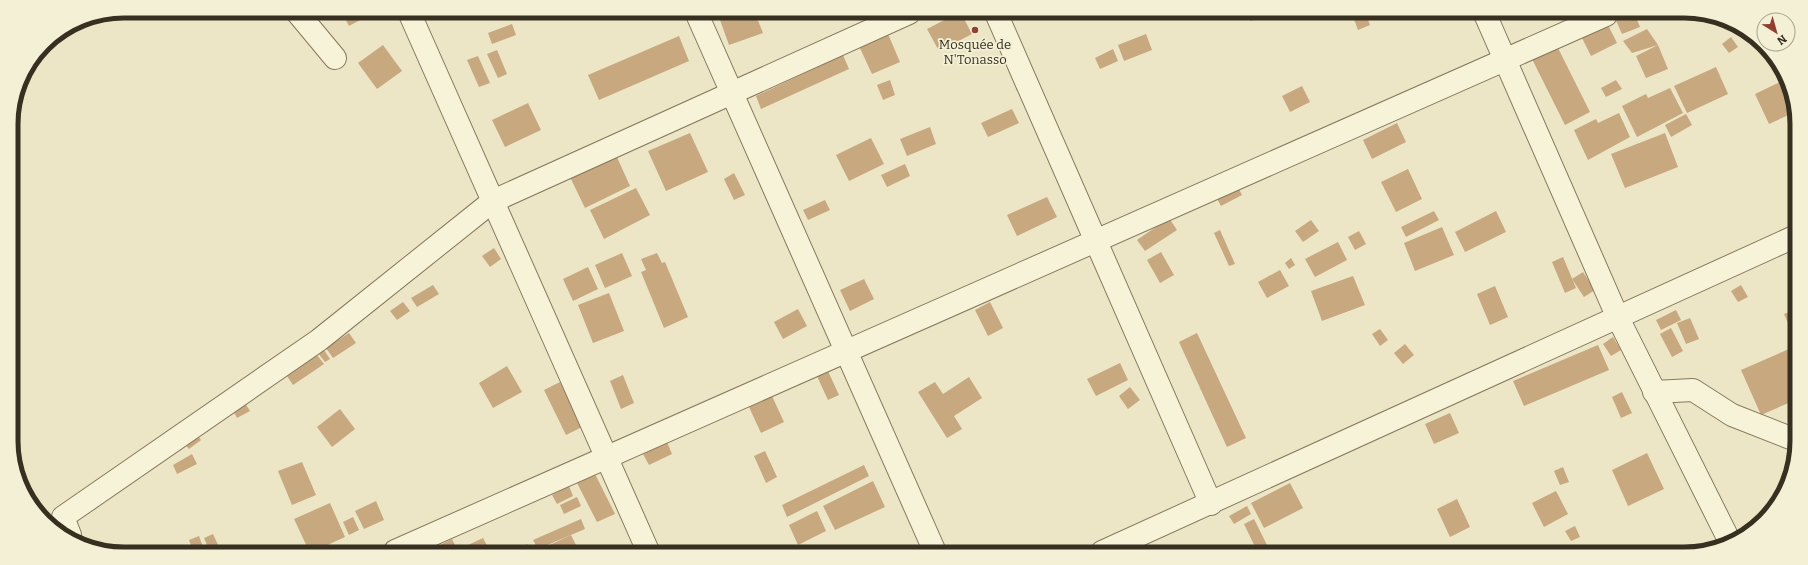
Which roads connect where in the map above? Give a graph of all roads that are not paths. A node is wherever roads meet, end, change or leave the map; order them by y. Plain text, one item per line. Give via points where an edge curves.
1 (302, 18) edge
2 (412, 18) edge
3 (699, 18) edge
4 (898, 18) edge
5 (998, 18) edge
6 (1487, 18) edge
7 (1599, 18) edge
8 (335, 58) dead end
9 (1505, 60) junction
10 (732, 93) junction
11 (493, 201) junction
12 (1790, 239) edge
13 (1096, 240) junction
14 (1618, 318) junction
15 (846, 351) junction
16 (1654, 392) junction
17 (1790, 438) edge
18 (606, 457) junction
19 (1211, 504) junction
20 (69, 531) edge
21 (1728, 538) edge
22 (404, 547) edge
23 (646, 547) edge
24 (933, 547) edge
25 (1113, 547) edge

1 - 8 street
2 - 11 street
3 - 10 street
4 - 10 street
5 - 13 street
6 - 9 street
7 - 9 street
9 - 13 street
9 - 14 street
10 - 11 street
10 - 15 street
11 - 18 street
11 - 20 street via 319,340 63,517
12 - 14 street
13 - 15 street
13 - 19 street
14 - 16 street
14 - 19 street
15 - 18 street
15 - 24 street
16 - 17 street via 1693,390 1732,414
16 - 21 street
18 - 22 street
18 - 23 street
19 - 25 street

